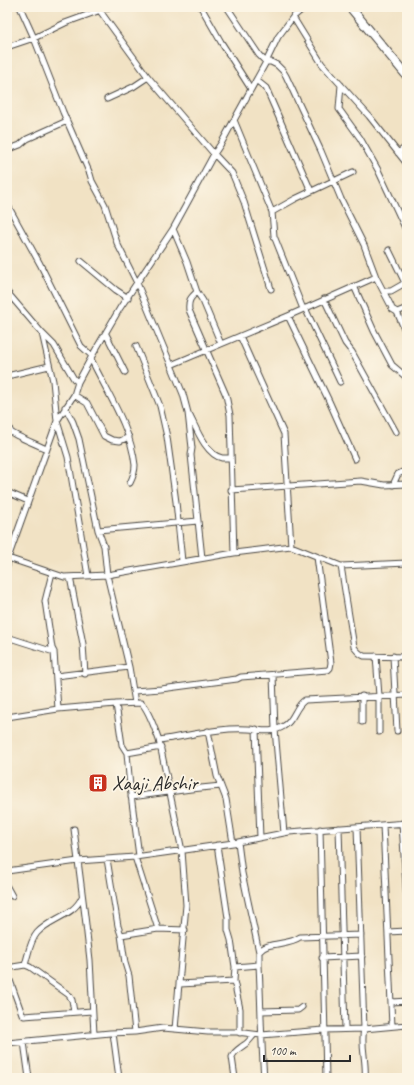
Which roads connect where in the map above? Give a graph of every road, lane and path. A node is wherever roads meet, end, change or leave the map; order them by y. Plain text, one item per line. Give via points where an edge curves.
1 (20, 7) edge
2 (93, 7) edge
3 (109, 7) edge
4 (201, 7) edge
5 (227, 7) edge
6 (304, 7) edge
7 (350, 7) edge
8 (100, 11) junction
9 (293, 17) junction
10 (34, 38) junction
11 (7, 48) edge
12 (266, 62) junction
13 (407, 76) edge
14 (148, 77) junction
15 (256, 80) junction
16 (341, 85) junction
17 (251, 89) junction
18 (107, 99) dead end
19 (67, 120) junction
20 (234, 120) junction
21 (407, 146) edge
22 (7, 150) edge
23 (398, 153) junction
24 (214, 154) junction
25 (407, 164) edge
26 (353, 172) dead end
27 (334, 181) junction
28 (310, 191) junction
29 (7, 204) edge
30 (272, 212) junction
31 (173, 229) junction
32 (407, 232) edge
33 (389, 250) dead end
34 (81, 261) dead end
35 (376, 277) junction
36 (137, 283) junction
37 (354, 286) junction
38 (271, 289) dead end
39 (384, 291) junction
40 (7, 292) edge
41 (197, 292) junction
42 (128, 298) junction
43 (324, 299) junction
44 (304, 308) junction
45 (407, 308) edge
46 (397, 312) junction
47 (288, 316) junction
48 (42, 333) junction
49 (106, 334) junction
50 (407, 335) edge
51 (240, 336) junction
52 (221, 344) junction
53 (136, 346) dead end
54 (206, 350) junction
55 (92, 358) junction
56 (171, 364) junction
57 (49, 366) junction
58 (125, 372) dead end
59 (7, 376) edge
60 (407, 380) edge
61 (78, 382) junction
62 (340, 382) dead end
63 (74, 395) junction
64 (65, 407) junction
65 (188, 414) junction
66 (7, 416) edge
67 (57, 421) junction
68 (396, 432) dead end
69 (7, 434) edge
70 (13, 434) junction
71 (128, 437) junction
72 (46, 449) junction
73 (231, 458) junction
74 (354, 459) dead end
75 (407, 470) edge
76 (130, 483) dead end
77 (407, 484) edge
78 (393, 485) junction
79 (287, 487) junction
80 (231, 490) junction
81 (7, 492) edge
82 (28, 501) junction
83 (198, 521) junction
84 (178, 523) junction
85 (98, 530) junction
86 (290, 546) junction
87 (234, 553) junction
88 (317, 557) junction
89 (8, 558) junction
90 (202, 558) junction
91 (182, 561) junction
92 (407, 563) edge
93 (7, 566) edge
94 (341, 566) junction
95 (52, 573) junction
96 (107, 575) junction
97 (88, 576) junction
98 (70, 577) junction
99 (7, 637) edge
100 (54, 652) junction
101 (376, 656) junction
102 (393, 656) junction
103 (407, 656) edge
104 (129, 668) junction
105 (84, 674) junction
106 (273, 674) junction
107 (56, 676) junction
108 (134, 691) junction
109 (395, 695) junction
110 (407, 695) edge
111 (362, 696) junction
112 (379, 696) junction
113 (135, 703) junction
114 (116, 704) junction
115 (58, 709) junction
116 (7, 717) edge
117 (362, 722) dead end
118 (256, 729) junction
119 (275, 729) junction
120 (208, 731) junction
121 (397, 731) dead end
122 (380, 732) dead end
123 (160, 740) junction
124 (161, 747) junction
125 (127, 753) junction
126 (222, 786) junction
127 (170, 792) junction
128 (131, 797) junction
129 (404, 823) edge
130 (383, 824) junction
131 (358, 827) junction
132 (339, 828) junction
133 (74, 829) dead end
134 (320, 829) junction
135 (284, 833) junction
136 (260, 838) junction
137 (236, 843) junction
138 (217, 845) junction
139 (182, 850) junction
140 (137, 857) junction
141 (107, 859) junction
142 (78, 861) junction
143 (7, 871) edge
144 (7, 887) edge
145 (12, 896) dead end
146 (82, 896) junction
147 (407, 903) edge
148 (158, 929) junction
149 (185, 930) junction
150 (407, 931) edge
151 (388, 932) junction
152 (121, 935) junction
153 (361, 935) junction
154 (342, 936) junction
155 (323, 937) junction
156 (259, 952) junction
157 (362, 956) junction
158 (322, 958) junction
159 (343, 958) junction
160 (25, 965) junction
161 (259, 965) junction
162 (235, 967) junction
163 (7, 968) edge
164 (7, 972) edge
165 (234, 981) junction
166 (180, 984) junction
167 (407, 1001) edge
168 (392, 1002) junction
169 (302, 1007) dead end
170 (92, 1011) junction
171 (262, 1011) junction
172 (74, 1012) junction
173 (407, 1025) edge
174 (392, 1026) junction
175 (175, 1029) junction
176 (345, 1029) junction
177 (364, 1029) junction
178 (324, 1030) junction
179 (135, 1032) junction
180 (113, 1033) junction
181 (240, 1033) junction
182 (94, 1034) junction
183 (254, 1035) junction
184 (261, 1036) junction
185 (24, 1042) junction
186 (7, 1043) edge
187 (28, 1078) edge
188 (119, 1078) edge
189 (235, 1078) edge
190 (264, 1078) edge
191 (326, 1078) edge
192 (366, 1078) edge

1 - 10 street
2 - 8 street
3 - 8 street
4 - 17 street
5 - 12 street
6 - 9 street
7 - 13 main road
8 - 10 street via 65,23
8 - 14 street
9 - 12 street via 278,37
9 - 16 street via 322,64
10 - 11 street
10 - 19 street
12 - 15 street
12 - 27 street via 271,62 283,71
14 - 18 street
14 - 24 street
15 - 17 street
15 - 28 street via 266,88
16 - 23 street
16 - 32 street via 339,109 360,138 378,170
17 - 20 street
19 - 22 street
19 - 36 street via 92,181 105,205 117,243
20 - 24 street
20 - 30 street
21 - 23 street
23 - 25 street
24 - 31 street
24 - 38 street via 232,173 244,202
26 - 27 street
27 - 28 street
27 - 35 street
28 - 30 street
29 - 55 street via 81,346
30 - 44 street via 274,236
31 - 36 street
31 - 41 street
33 - 39 street via 405,283 390,291
34 - 42 street
35 - 37 street
35 - 39 street
36 - 42 street
36 - 56 street
37 - 43 street
37 - 60 street via 392,365
39 - 46 street via 392,309
40 - 48 street
41 - 52 street
41 - 54 street via 191,297 189,310
42 - 49 street
43 - 44 street
43 - 68 street via 345,343
44 - 47 street
44 - 62 street
45 - 46 street
46 - 50 street
47 - 51 street
47 - 74 street
48 - 57 street
48 - 61 street via 54,345
49 - 55 street
49 - 58 street
51 - 52 street
51 - 79 street via 284,434
52 - 54 street
53 - 84 street via 160,406 167,437
54 - 56 street
54 - 73 street via 226,395 230,415
55 - 61 street
55 - 71 street
56 - 65 street
57 - 59 street
57 - 67 street
61 - 63 street
63 - 64 street
63 - 71 street via 87,403 104,436 120,441
64 - 67 street
64 - 85 street via 79,439
65 - 73 street via 202,440 214,455
65 - 83 street
66 - 70 street
67 - 72 street
67 - 97 street via 68,457
69 - 70 street
70 - 72 street
71 - 76 street via 135,466
72 - 82 street
73 - 80 street
75 - 78 street via 398,474
77 - 78 street
78 - 79 street via 361,481
79 - 80 street
79 - 86 street
80 - 87 street
81 - 82 street
82 - 89 street
83 - 84 street
83 - 90 street
84 - 85 street
84 - 91 street
85 - 96 street via 104,546
86 - 87 street
86 - 88 street
87 - 90 street
88 - 94 street
88 - 106 street via 330,668
89 - 93 street
89 - 95 street
90 - 91 street
91 - 96 street
92 - 94 street
94 - 101 street via 354,647 359,654
95 - 98 street
95 - 100 street via 45,601
96 - 97 street
96 - 104 street
97 - 98 street
98 - 105 street via 83,644
99 - 100 street
100 - 107 street
101 - 102 street
101 - 112 street
102 - 103 street
102 - 109 street
104 - 105 street
104 - 108 street
105 - 107 street
106 - 108 street
106 - 119 street
107 - 115 street
108 - 113 street
109 - 110 street
109 - 112 street
109 - 121 street
111 - 112 street
111 - 117 street
111 - 119 street via 305,700 284,727
112 - 122 street
113 - 114 street
113 - 123 street via 144,705
114 - 115 street
114 - 125 street via 122,745
115 - 116 street
118 - 119 street via 266,732
118 - 120 street
118 - 136 street
119 - 135 street
120 - 123 street
120 - 126 street via 217,776
123 - 124 street
124 - 125 street
124 - 127 street
125 - 128 street
126 - 127 street
126 - 137 street
127 - 128 street
127 - 139 street
128 - 140 street
129 - 130 street
129 - 147 street
130 - 131 street
130 - 151 street
131 - 132 street
131 - 153 street
132 - 134 street
132 - 154 street
133 - 142 street
134 - 135 street
134 - 155 street
135 - 136 street
136 - 137 street
137 - 138 street
137 - 156 street
138 - 139 street
138 - 162 street
139 - 140 street
139 - 149 street
140 - 141 street
140 - 148 street
141 - 142 street
141 - 152 street
142 - 143 street
142 - 146 street
144 - 145 street
146 - 160 street via 72,910 36,934
146 - 170 street via 90,960
148 - 149 street
148 - 152 street
149 - 166 street
150 - 151 street
151 - 168 street
152 - 179 street via 129,976
153 - 154 street
153 - 157 street
154 - 155 street
154 - 159 street
155 - 156 street via 300,937 293,942 264,947
155 - 158 street
156 - 161 street
157 - 159 street
157 - 177 street
158 - 159 street
158 - 178 street
159 - 176 street
160 - 163 street
160 - 172 street via 69,995
161 - 162 street
161 - 171 street
162 - 165 street
164 - 172 street via 24,1016
165 - 166 street
165 - 181 street via 240,1009
166 - 175 street
167 - 168 street
168 - 174 street
169 - 171 street via 298,1010
170 - 172 street
170 - 182 street
171 - 184 street
173 - 174 street
174 - 177 street
175 - 179 street
175 - 181 street
176 - 177 street
176 - 178 street
177 - 192 street via 362,1040
178 - 184 street
178 - 191 street
179 - 180 street
180 - 182 street
180 - 188 street
181 - 183 street
182 - 185 street
183 - 184 street
183 - 189 street via 233,1054
184 - 190 street
185 - 186 street
185 - 187 street

